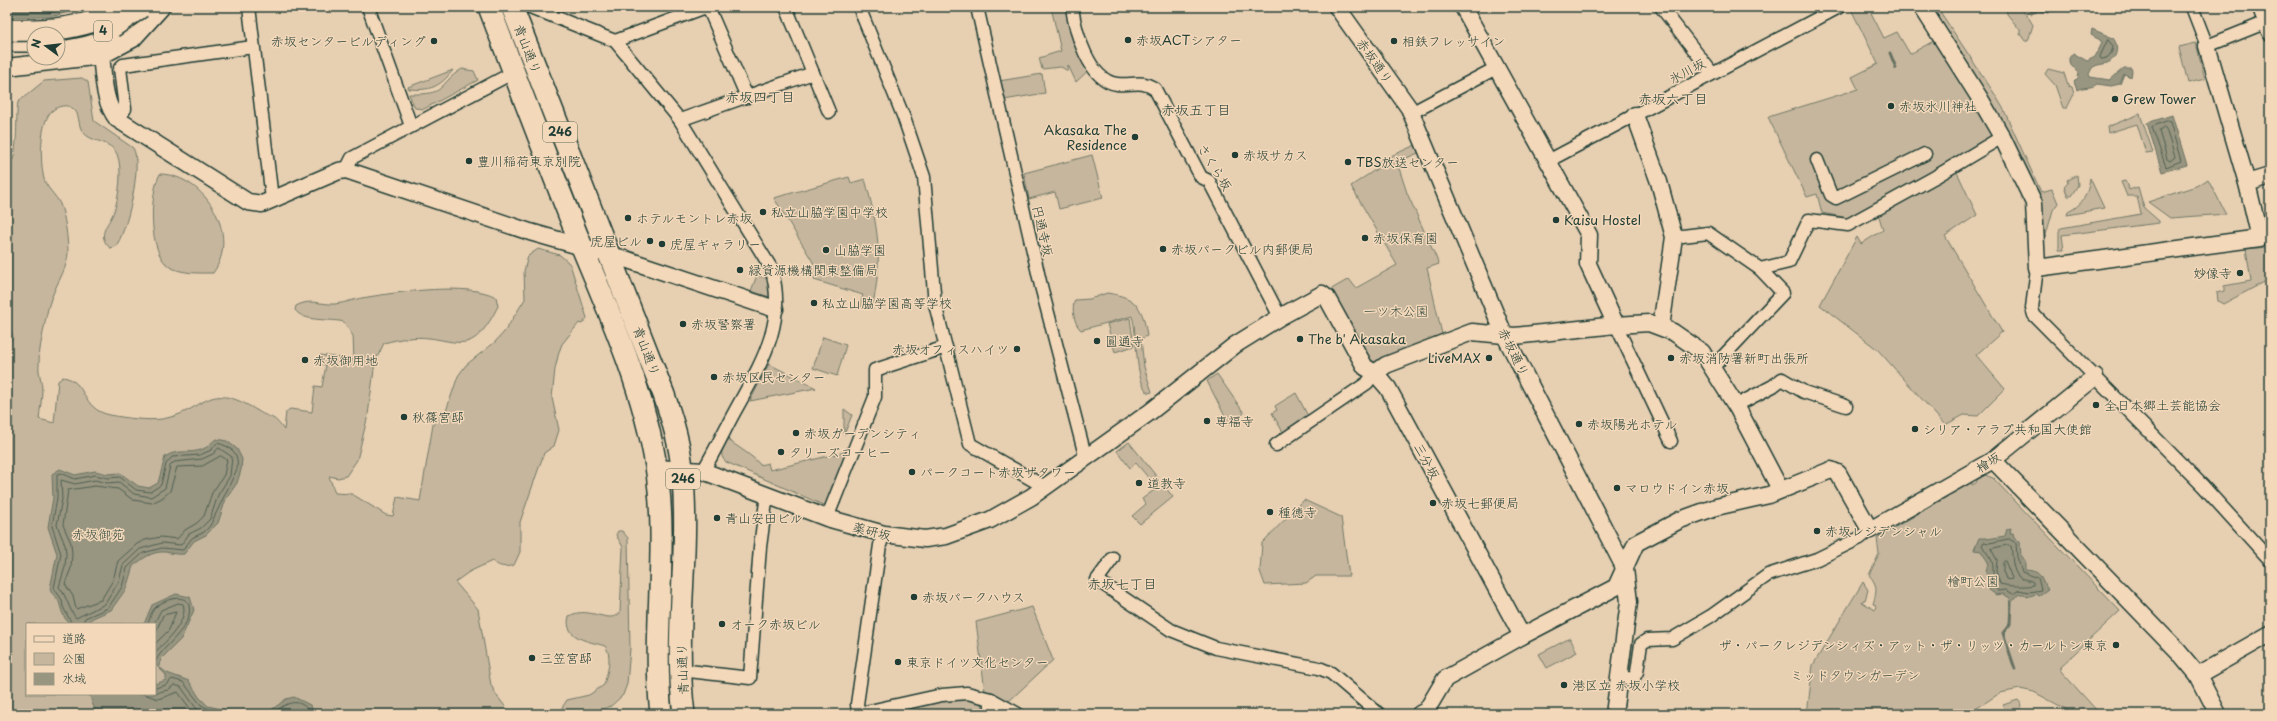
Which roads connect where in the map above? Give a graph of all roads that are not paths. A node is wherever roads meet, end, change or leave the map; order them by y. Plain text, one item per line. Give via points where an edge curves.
1 (122, 7) edge
2 (143, 7) edge
3 (162, 7) edge
4 (249, 7) edge
5 (368, 7) edge
6 (489, 7) edge
7 (512, 7) edge
8 (530, 7) edge
9 (707, 7) edge
10 (786, 7) edge
11 (859, 7) edge
12 (977, 7) edge
13 (1072, 7) edge
14 (1337, 7) edge
15 (1463, 7) edge
16 (1661, 7) edge
17 (1839, 7) edge
18 (1922, 7) edge
19 (2192, 7) edge
20 (2261, 7) edge
21 (2268, 20) edge
22 (7, 30) edge
23 (66, 39) edge
24 (7, 41) edge
25 (26, 41) edge
26 (615, 41) junction
27 (2207, 46) junction
28 (253, 47) junction
29 (66, 49) edge
30 (26, 54) edge
31 (101, 56) junction
32 (7, 57) edge
33 (7, 67) edge
34 (1496, 68) junction
35 (514, 72) junction
36 (813, 73) junction
37 (1712, 74) junction
38 (748, 97) junction
39 (828, 112) dead end
40 (1411, 113) junction
41 (1635, 115) junction
42 (117, 119) junction
43 (680, 120) junction
44 (411, 126) junction
45 (2002, 137) junction
46 (1925, 154) dead end
47 (1817, 160) dead end
48 (1548, 161) junction
49 (346, 170) junction
50 (2270, 176) edge
51 (2247, 183) junction
52 (272, 199) junction
53 (1674, 237) junction
54 (582, 247) junction
55 (610, 256) junction
56 (2037, 268) junction
57 (1760, 269) junction
58 (1322, 294) joint
59 (776, 309) junction
60 (1280, 317) junction
61 (1616, 325) junction
62 (1661, 327) junction
63 (1504, 334) junction
64 (946, 347) junction
65 (1713, 367) junction
66 (1375, 373) junction
67 (2095, 378) junction
68 (1735, 406) junction
69 (1846, 406) dead end
70 (1671, 441) dead end
71 (1276, 445) dead end
72 (1086, 459) junction
73 (1992, 460) junction
74 (656, 468) junction
75 (694, 470) junction
76 (1045, 487) junction
77 (1780, 489) junction
78 (767, 494) junction
79 (827, 518) junction
80 (1870, 530) junction
81 (884, 534) junction
82 (1113, 558) dead end
83 (2270, 560) edge
84 (1625, 569) junction
85 (2270, 634) edge
86 (1522, 636) junction
87 (680, 670) junction
88 (2198, 675) junction
89 (1620, 677) junction
90 (991, 699) junction
91 (1427, 711) edge
92 (661, 714) edge
93 (684, 714) edge
94 (857, 714) edge
95 (991, 714) edge
96 (1018, 714) edge
97 (1379, 714) edge
98 (1614, 714) edge
99 (2218, 714) edge

1 - 22 highway, 4, bridge via 98,20 70,27
2 - 23 highway, 4, bridge via 110,28
2 - 29 street via 106,39 86,46
3 - 31 street via 133,39
4 - 28 street
5 - 44 street
6 - 35 highway, 青山通り / 246
7 - 55 highway, 青山通り / 246
8 - 26 street
9 - 26 street
9 - 38 street
10 - 36 street
11 - 64 street via 904,118 924,177 935,304
12 - 72 street, 円通寺坂 via 1041,286
13 - 60 street, さくら坂 via 1084,50 1100,78 1114,84 1142,82 1155,89 1201,177 1209,182
14 - 40 street, 赤坂通り
15 - 34 street
16 - 37 street
17 - 37 street, 氷川坂
18 - 45 street
19 - 27 street
20 - 21 street
21 - 27 street
24 - 25 highway
26 - 43 street
27 - 51 street
28 - 42 street via 123,65 120,68 125,109
28 - 52 street
30 - 32 street
31 - 33 street
31 - 42 street via 106,96 110,110
34 - 40 street
34 - 48 street
35 - 44 street
35 - 54 highway, 青山通り / 246
36 - 38 street
36 - 39 street
37 - 41 street, 氷川坂
38 - 43 street
40 - 63 street, 赤坂通り
41 - 48 street, 氷川坂
41 - 53 street via 1659,182
42 - 52 street via 242,199 258,204
43 - 59 street via 766,257 774,278
44 - 49 street via 352,158
45 - 56 street via 2034,203
45 - 57 street via 1848,225 1809,220 1789,262
46 - 47 street via 1836,198 1831,194
48 - 61 street via 1589,235 1588,264
49 - 52 street
49 - 54 street
50 - 51 street
51 - 56 street via 2259,239
53 - 57 street via 1708,233
53 - 62 street
54 - 55 street
54 - 74 highway, 青山通り / 246 via 639,394
55 - 59 street
55 - 75 highway, 青山通り / 246 via 664,395 680,450
56 - 67 street via 2032,308 2034,315
57 - 65 street via 1783,293
58 - 60 street, 薬研坂
58 - 66 street, 三分坂 via 1327,298 1365,367
59 - 75 street via 771,339 759,370
60 - 72 street, 薬研坂 via 1235,345
61 - 62 street via 1649,324
61 - 63 street via 1514,336
61 - 70 street
62 - 65 street via 1702,352
63 - 66 street via 1472,332 1386,365
63 - 84 street, 赤坂通り
64 - 76 street via 970,444
64 - 79 street via 875,370 875,397
65 - 68 street
66 - 71 street via 1367,383
66 - 86 street, 三分坂 via 1392,395
67 - 73 street, 檜坂
67 - 83 street via 2203,486
68 - 69 street via 1773,386 1782,378 1804,392
68 - 77 street
72 - 76 street, 薬研坂
73 - 80 street, 檜坂
73 - 88 street via 2178,651
74 - 75 street, 薬研坂
74 - 92 highway, 青山通り / 246 via 661,527
75 - 78 street, 薬研坂
75 - 87 highway, 青山通り / 246 via 684,513
76 - 81 street, 薬研坂 via 996,517 946,536 925,539
77 - 80 street via 1824,471 1835,471
77 - 84 street via 1769,495 1713,508 1667,527 1636,543
78 - 79 street, 薬研坂
78 - 87 street via 760,547 750,678
79 - 81 street, 薬研坂
80 - 89 street via 1860,538 1817,559 1768,575 1711,616 1672,639 1647,640 1641,644 1637,672 1633,679
81 - 94 street via 871,602
82 - 97 street via 1097,580 1171,630 1216,648 1320,668 1331,673
84 - 86 street via 1616,588
84 - 89 street, 赤坂通り via 1629,602
85 - 88 street
86 - 91 street via 1445,679
87 - 93 highway, 青山通り / 246
88 - 99 street
89 - 98 street, 赤坂通り
90 - 94 street via 967,693
90 - 95 street
90 - 96 street

